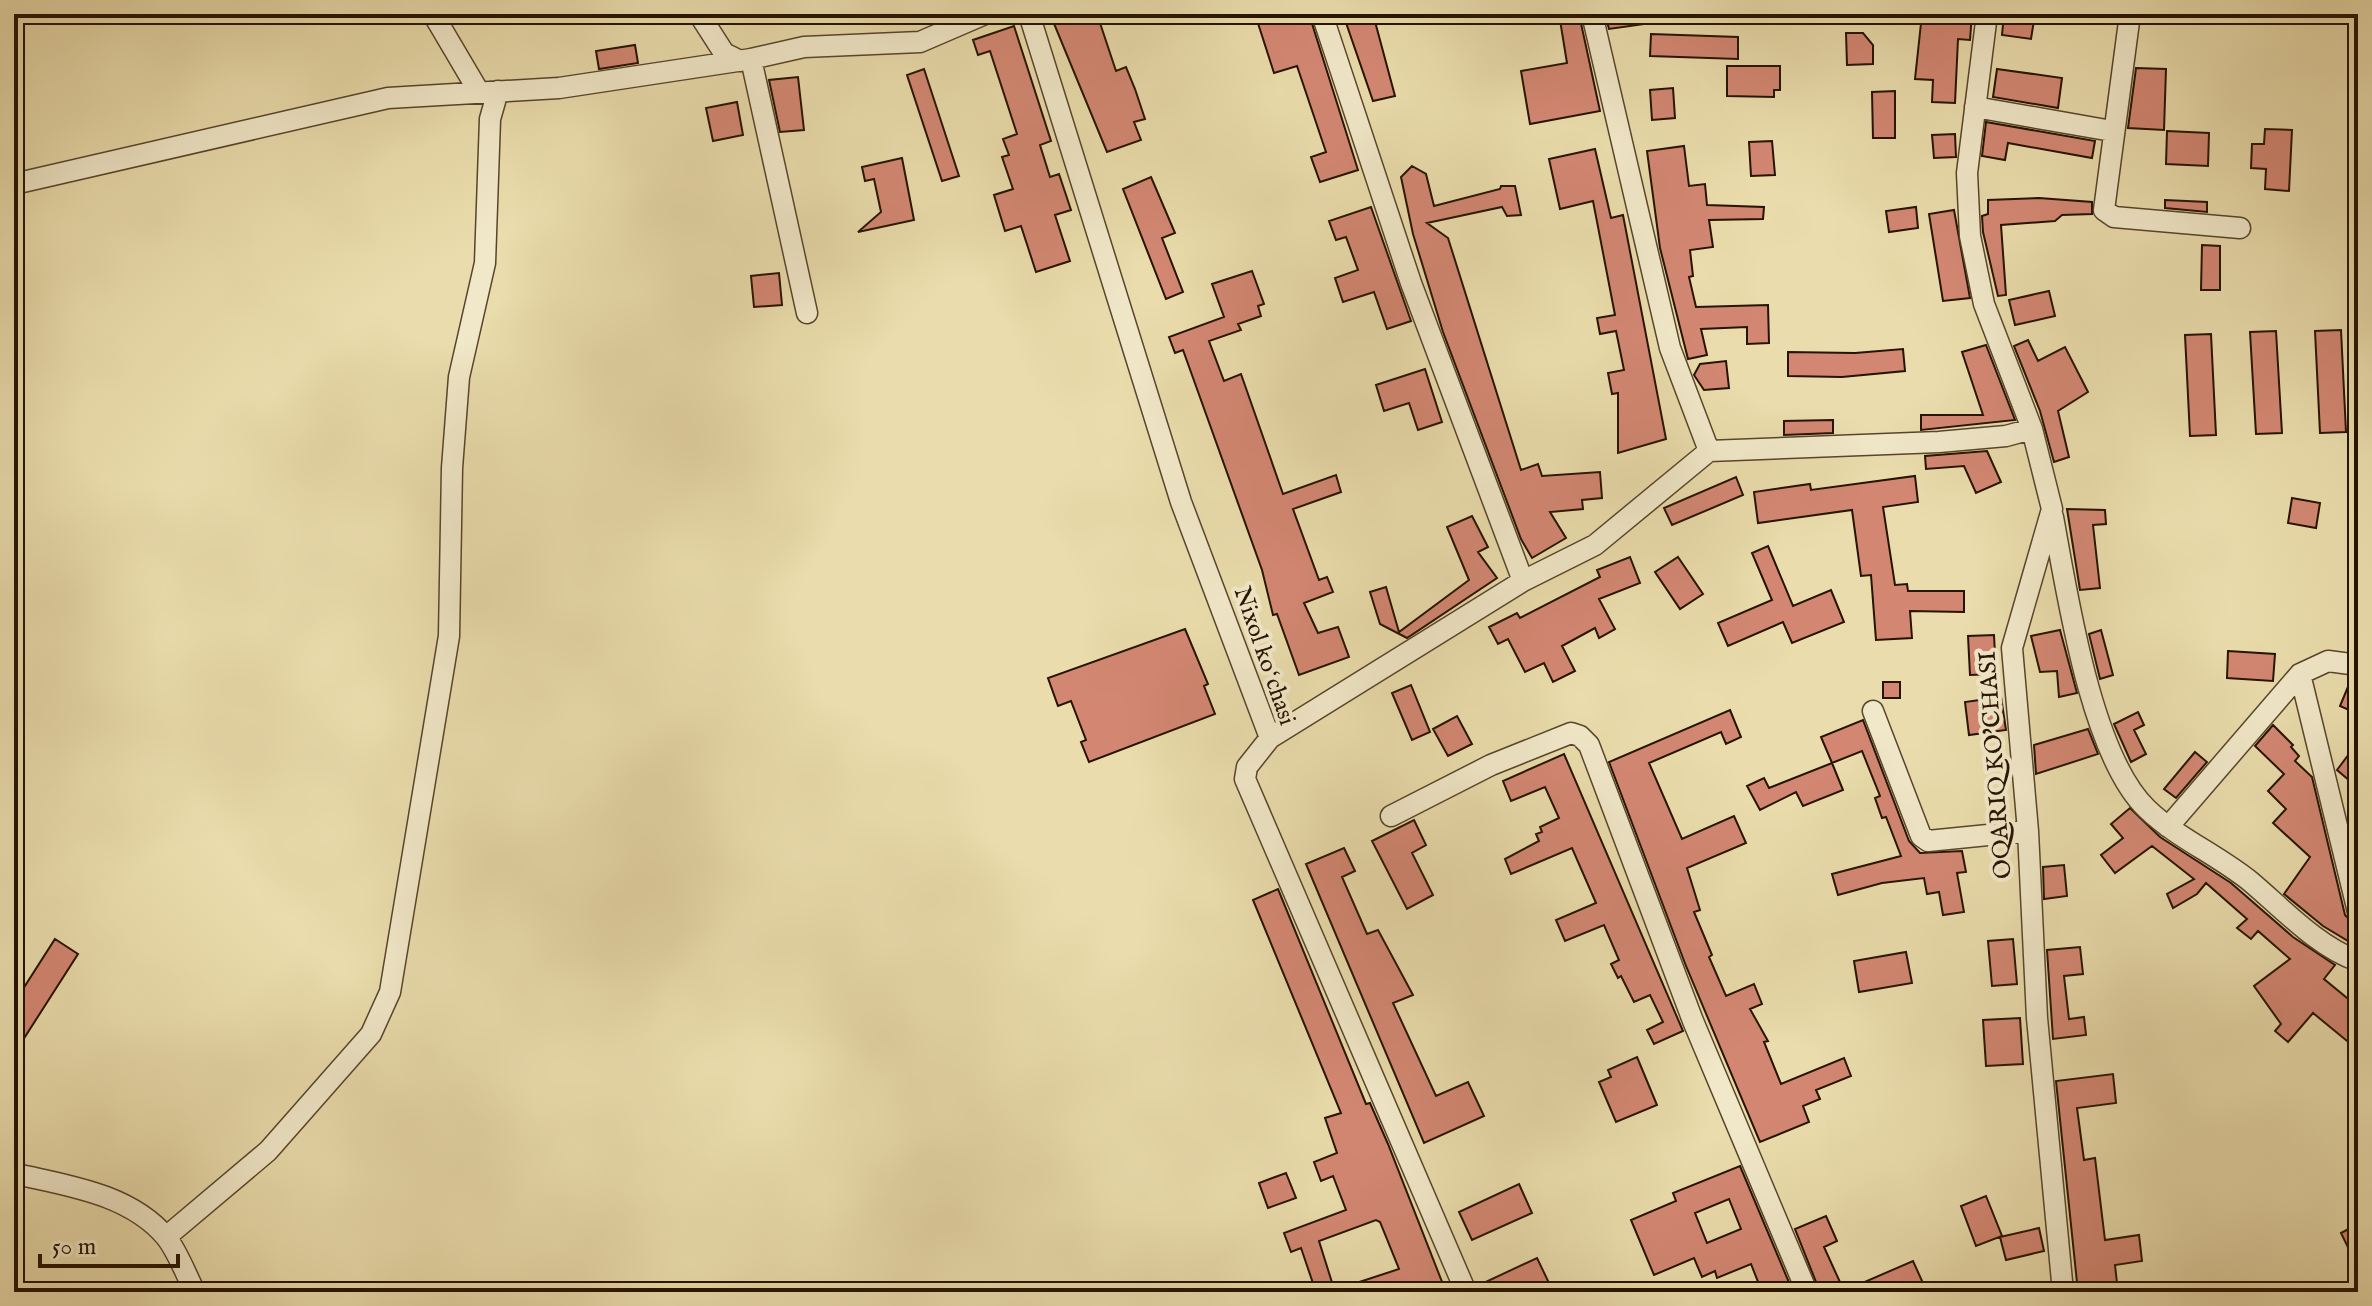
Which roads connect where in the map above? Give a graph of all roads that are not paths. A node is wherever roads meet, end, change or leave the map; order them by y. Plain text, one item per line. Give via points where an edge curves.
1 (433, 14) edge
2 (699, 14) edge
3 (985, 14) edge
4 (1029, 14) edge
5 (1322, 14) edge
6 (1592, 14) edge
7 (1987, 14) edge
8 (2130, 14) edge
9 (745, 60) junction
10 (488, 91) junction
11 (1975, 107) junction
12 (2112, 131) junction
13 (14, 184) edge
14 (2240, 228) dead end
15 (807, 313) dead end
16 (2032, 429) junction
17 (1709, 451) junction
18 (2052, 509) junction
19 (1523, 581) junction
20 (2358, 665) edge
21 (2300, 674) junction
22 (1873, 711) dead end
23 (1270, 738) junction
24 (1391, 816) dead end
25 (2168, 827) junction
26 (2028, 831) junction
27 (2358, 912) edge
28 (2355, 964) edge
29 (21, 1175) dead end
30 (166, 1237) junction
31 (195, 1292) edge
32 (1466, 1292) edge
33 (1807, 1292) edge
34 (2063, 1292) edge

1 - 10 street
2 - 9 street via 724,53
3 - 9 street via 920,42 804,47
4 - 23 street, Nixol koʻchasi via 1181,502
5 - 19 street via 1411,283
6 - 17 street via 1670,348
7 - 11 street
8 - 12 street
9 - 10 street via 559,88
9 - 15 street
10 - 13 street via 388,98
10 - 30 street via 485,263 459,377 449,636 390,992 371,1034 268,1151
11 - 12 street
11 - 16 street via 1967,173 1970,236 1984,304
12 - 14 street via 2104,210 2114,217
16 - 17 street via 1939,442
16 - 18 street
17 - 19 street via 1595,545
18 - 25 street via 2091,697 2125,780 2144,807
18 - 26 street, OQARIQ KO'CHASI via 2012,648
19 - 23 street
20 - 21 street via 2328,661
21 - 25 street
21 - 27 street
22 - 26 street via 1921,836 1928,841
23 - 32 street, Nixol koʻchasi via 1247,767 1245,779
24 - 33 street via 1491,765 1571,733 1589,745 1693,1021
25 - 28 street via 2220,859
26 - 34 street, OQARIQ KO'CHASI via 2037,1018
29 - 30 street via 102,1194
30 - 31 street

